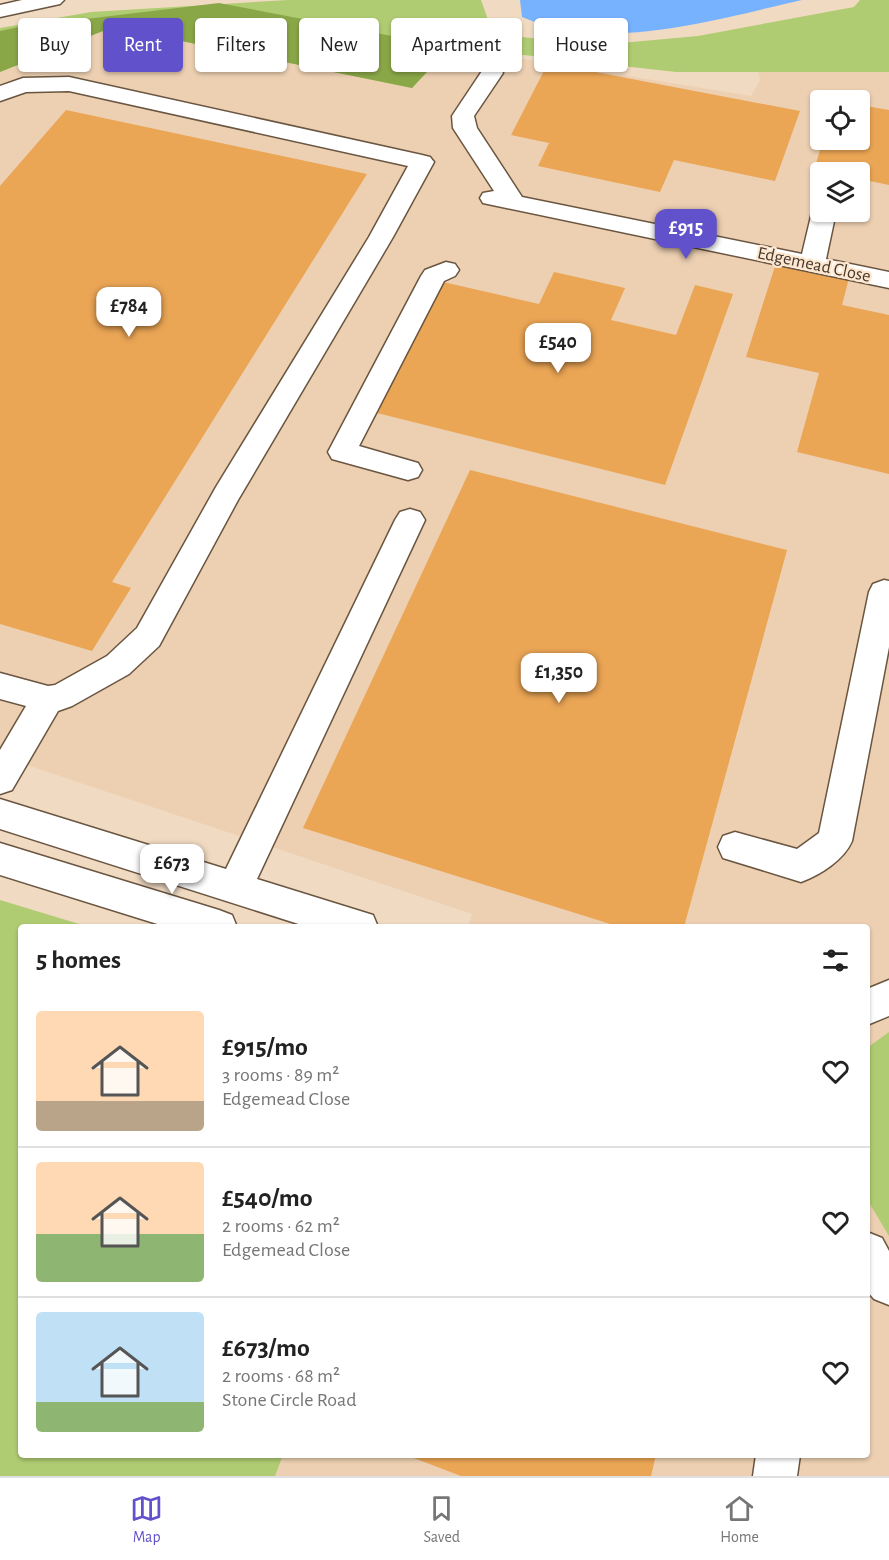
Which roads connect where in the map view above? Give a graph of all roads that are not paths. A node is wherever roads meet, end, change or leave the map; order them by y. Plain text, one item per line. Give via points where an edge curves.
1 (53, 0) edge
2 (0, 11) edge
3 (492, 73) dead end
4 (0, 94) edge
5 (822, 222) edge
6 (812, 264) junction
7 (446, 270) dead end
8 (889, 280) edge
9 (408, 470) dead end
10 (410, 520) dead end
11 (889, 593) edge
12 (0, 686) edge
13 (48, 699) junction
14 (0, 780) edge
15 (0, 814) edge
16 (735, 848) dead end
17 (0, 859) edge
18 (235, 887) junction
19 (209, 924) edge
20 (351, 924) edge
21 (778, 1458) edge
22 (775, 1476) edge

1 - 2 main road
3 - 6 main road, Edgemead Close via 463,116 503,200
4 - 13 main road via 23,85 69,84 422,162 226,495 148,637 100,677 61,697
5 - 6 main road
6 - 8 main road, Edgemead Close
7 - 9 main road via 435,276 342,452
10 - 18 main road
11 - 16 main road via 884,592 835,841 801,866
12 - 13 main road
13 - 14 main road
15 - 18 main road
17 - 19 main road
18 - 20 main road
21 - 22 main road

